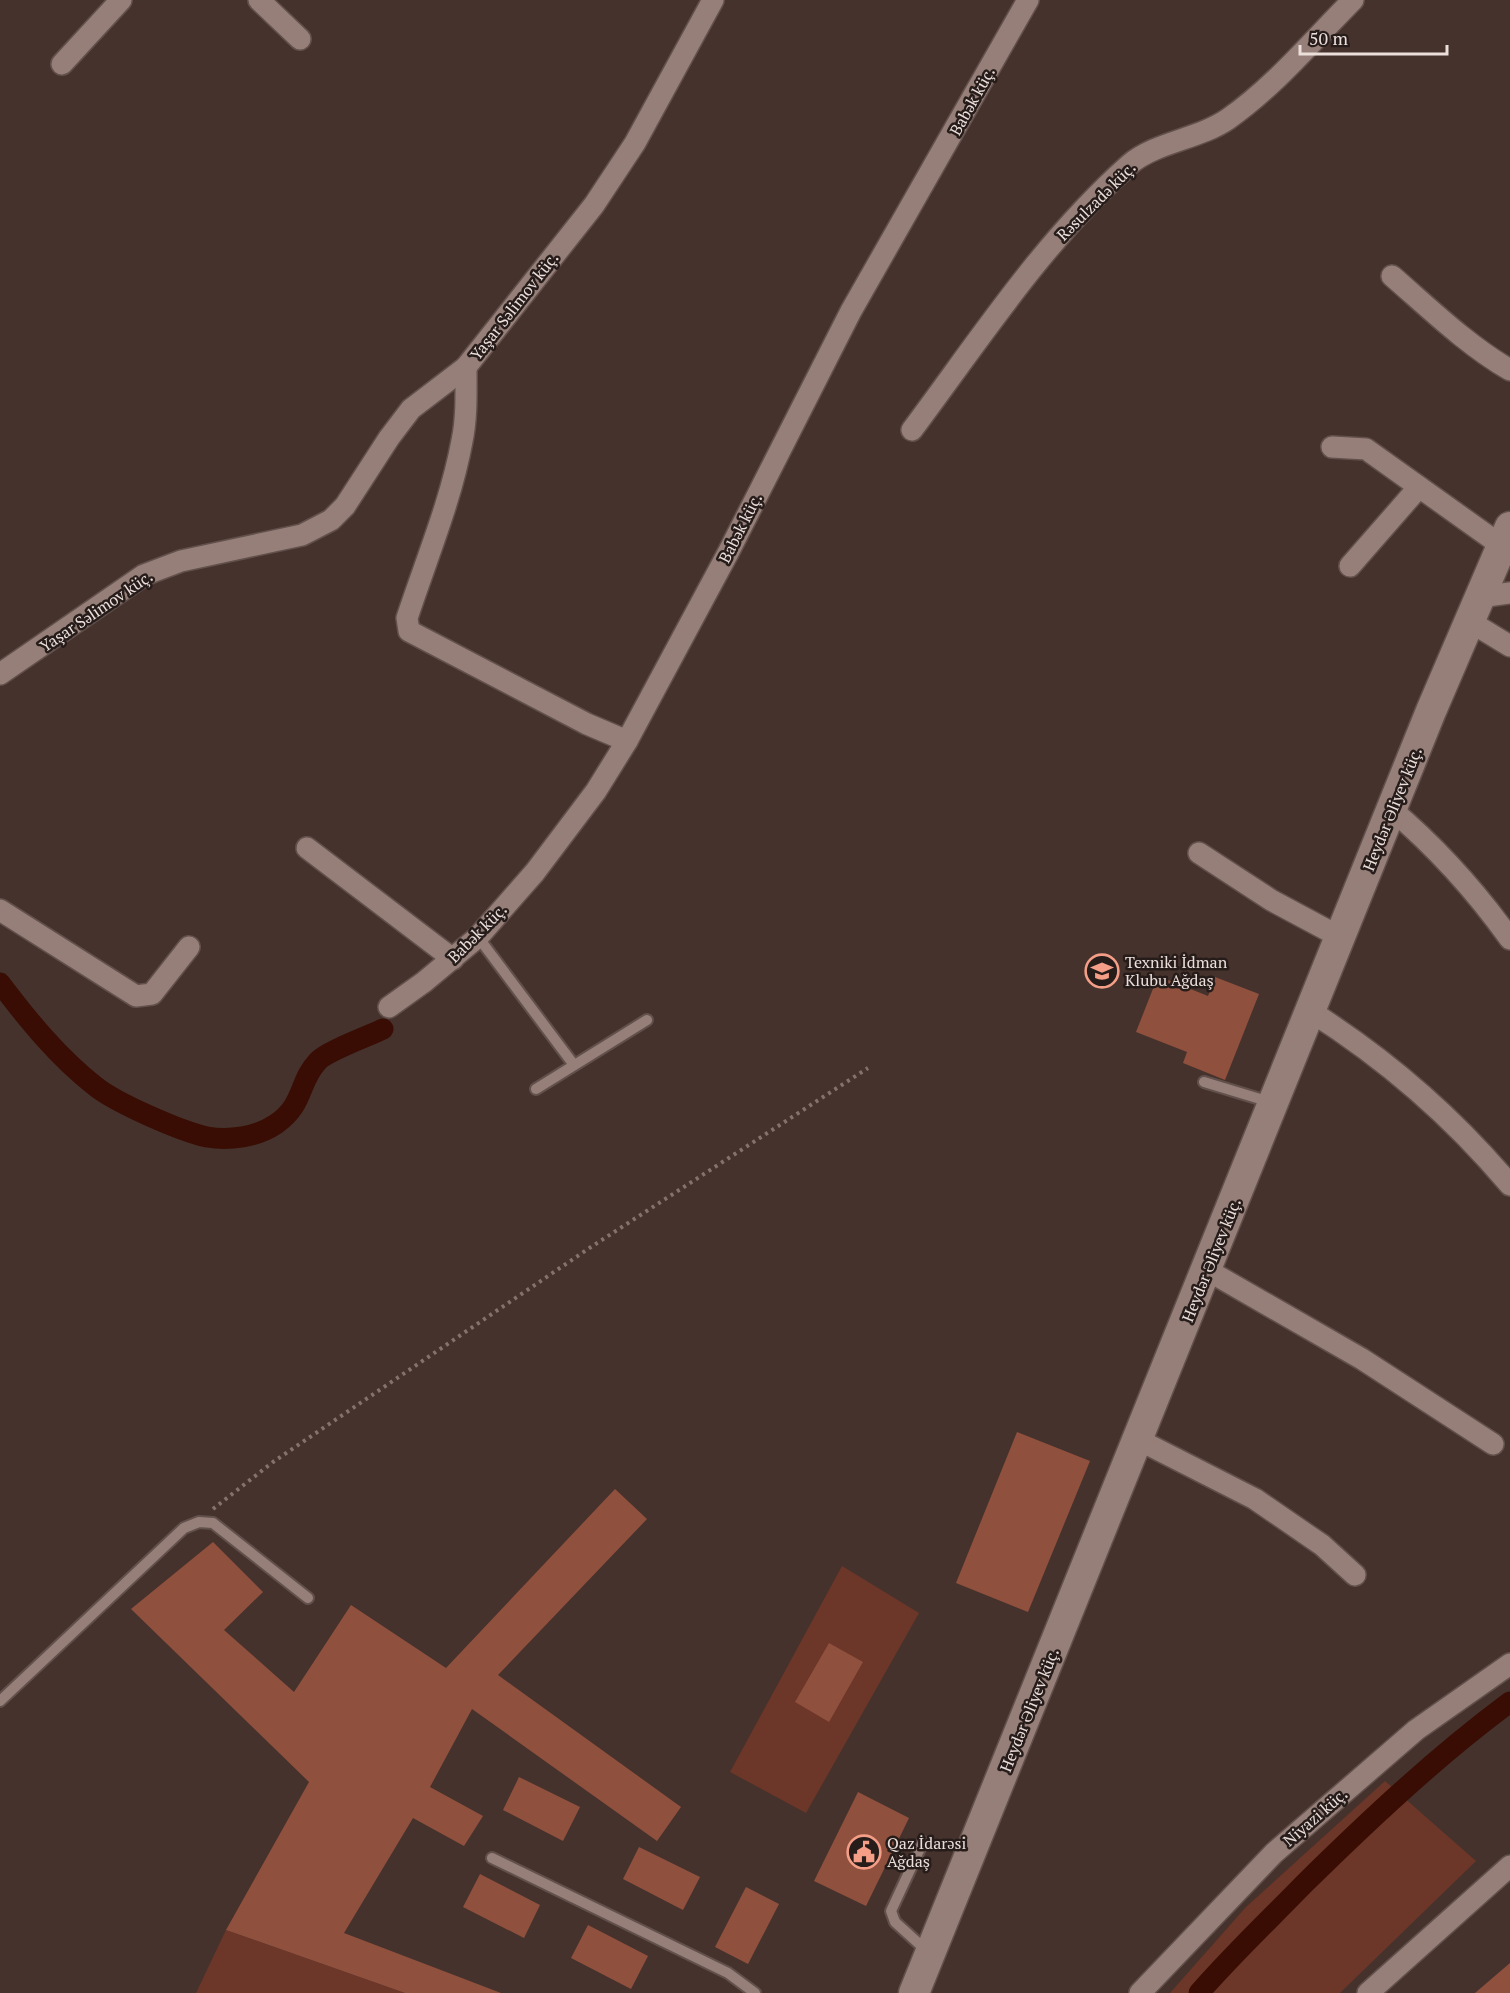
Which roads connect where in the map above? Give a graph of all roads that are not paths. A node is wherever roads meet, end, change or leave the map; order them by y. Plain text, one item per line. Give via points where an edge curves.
1 (121, 0) edge
2 (259, 0) edge
3 (713, 0) edge
4 (1028, 0) edge
5 (1353, 0) edge
6 (300, 39) dead end
7 (62, 64) dead end
8 (1392, 276) dead end
9 (466, 367) junction
10 (1510, 370) edge
11 (912, 430) dead end
12 (1332, 447) dead end
13 (1419, 487) junction
14 (1506, 537) edge
15 (1350, 566) dead end
16 (1510, 593) edge
17 (1475, 609) junction
18 (1510, 646) edge
19 (0, 674) edge
20 (627, 741) junction
21 (1391, 809) junction
22 (307, 848) dead end
23 (1199, 853) dead end
24 (0, 910) edge
25 (478, 937) junction
26 (1340, 937) junction
27 (1510, 939) edge
28 (189, 947) dead end
29 (453, 959) junction
30 (389, 1006) dead end
31 (1310, 1011) junction
32 (647, 1020) dead end
33 (574, 1065) junction
34 (1204, 1082) dead end
35 (536, 1089) dead end
36 (1273, 1103) junction
37 (1510, 1185) edge
38 (1208, 1270) junction
39 (1139, 1440) junction
40 (1493, 1444) dead end
41 (1355, 1575) dead end
42 (308, 1598) dead end
43 (1510, 1664) edge
44 (0, 1701) edge
45 (923, 1842) dead end
46 (492, 1858) dead end
47 (1510, 1866) edge
48 (930, 1954) junction
49 (755, 1993) edge
50 (914, 1993) edge
51 (1140, 1993) edge
52 (1368, 1993) edge

1 - 7 street
2 - 6 street
3 - 9 street, Yaşar Səlimov küç. via 635,143 594,205
4 - 20 street, Babək küç. via 851,311
5 - 11 street, Rəsulzadə küç. via 1274,80 1228,118 1202,134 1132,163 1051,246
8 - 10 street via 1493,361
9 - 19 street, Yaşar Səlimov küç. via 411,409 345,506 331,520 302,535 181,561 144,575
9 - 20 street via 462,441 407,618 409,631
12 - 13 street via 1366,449
13 - 14 street
13 - 15 street
14 - 17 main road, Heydər Əliyev küç.
16 - 17 street
17 - 18 street
17 - 21 main road, Heydər Əliyev küç.
20 - 25 street, Babək küç. via 596,791 535,872
21 - 26 main road, Heydər Əliyev küç.
21 - 27 street via 1453,866
22 - 29 street
23 - 26 street via 1271,900
24 - 28 street via 136,996 152,994
25 - 29 street, Babək küç.
25 - 33 lane
26 - 31 main road, Heydər Əliyev küç.
29 - 30 street, Babək küç.
31 - 36 main road, Heydər Əliyev küç.
31 - 37 street via 1393,1068 1480,1149
32 - 33 lane
33 - 35 lane
34 - 36 lane
36 - 38 main road, Heydər Əliyev küç.
38 - 39 main road, Heydər Əliyev küç.
38 - 40 street via 1362,1359
39 - 41 street via 1255,1499 1322,1545
39 - 48 main road, Heydər Əliyev küç.
42 - 44 lane via 213,1523 199,1522 183,1528
43 - 51 street, Niyazi küç. via 1416,1730 1274,1853
45 - 48 lane via 891,1911 895,1922
46 - 49 lane via 728,1973
47 - 52 street
48 - 50 main road, Heydər Əliyev küç.

